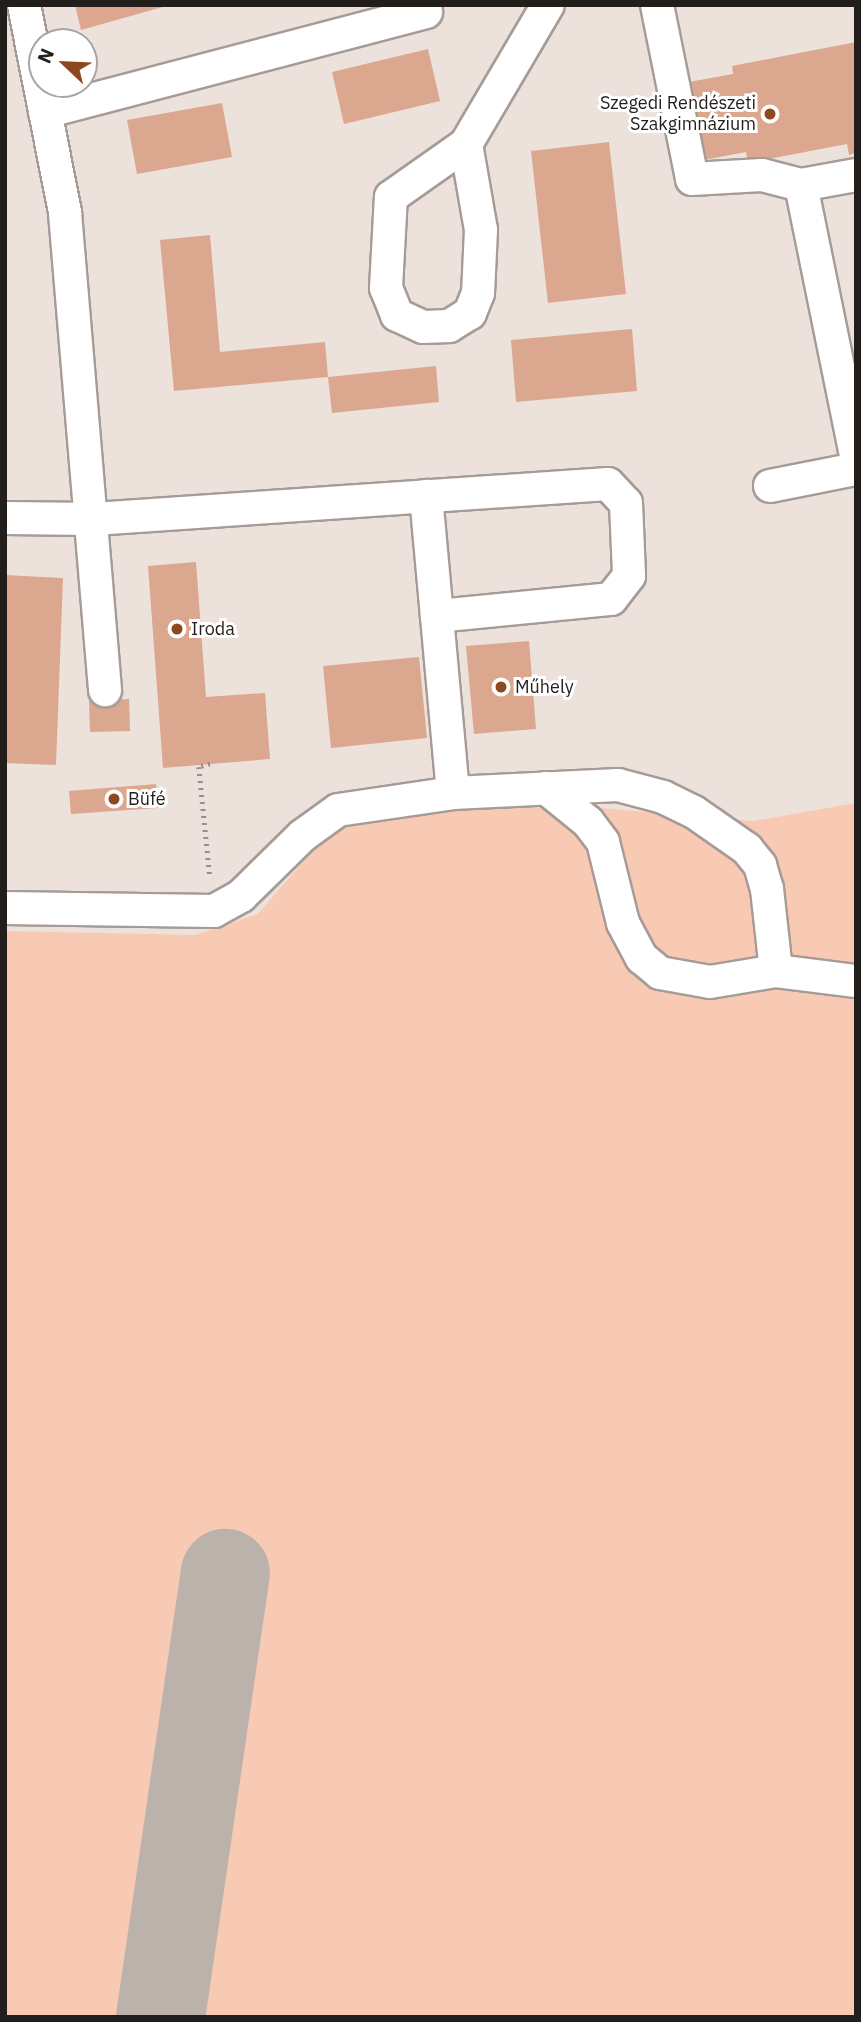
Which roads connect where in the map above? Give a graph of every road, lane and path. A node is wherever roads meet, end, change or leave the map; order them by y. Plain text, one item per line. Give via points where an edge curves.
1 (24, 5) edge
2 (548, 5) edge
3 (657, 5) edge
4 (426, 12) dead end
5 (45, 112) junction
6 (466, 144) junction
7 (856, 175) edge
8 (801, 185) junction
9 (856, 455) edge
10 (856, 470) edge
11 (770, 486) dead end
12 (426, 496) junction
13 (5, 518) edge
14 (94, 519) junction
15 (437, 616) junction
16 (105, 690) dead end
17 (210, 764) dead end
18 (546, 788) junction
19 (453, 793) junction
20 (5, 908) edge
21 (214, 911) junction
22 (776, 971) junction
23 (856, 981) edge

1 - 5 lane
2 - 6 lane
3 - 8 lane via 692,179 762,175
4 - 5 lane
5 - 14 lane via 65,213
6 - 6 lane via 391,197 386,288 397,315 423,327 449,326 470,313 478,293 481,230
7 - 8 lane
8 - 9 lane
10 - 11 lane
12 - 14 lane
12 - 15 lane
12 - 15 lane via 607,484 626,503 629,576 611,598
13 - 14 lane
14 - 16 lane
15 - 19 lane
17 - 21 path via 199,767
18 - 19 lane
18 - 22 lane via 587,822 603,842 623,923 642,958 660,973 710,982
18 - 22 lane via 618,785 663,797 747,849 760,865 767,889
19 - 21 lane via 338,810 302,836 241,896
20 - 21 lane
22 - 23 lane

